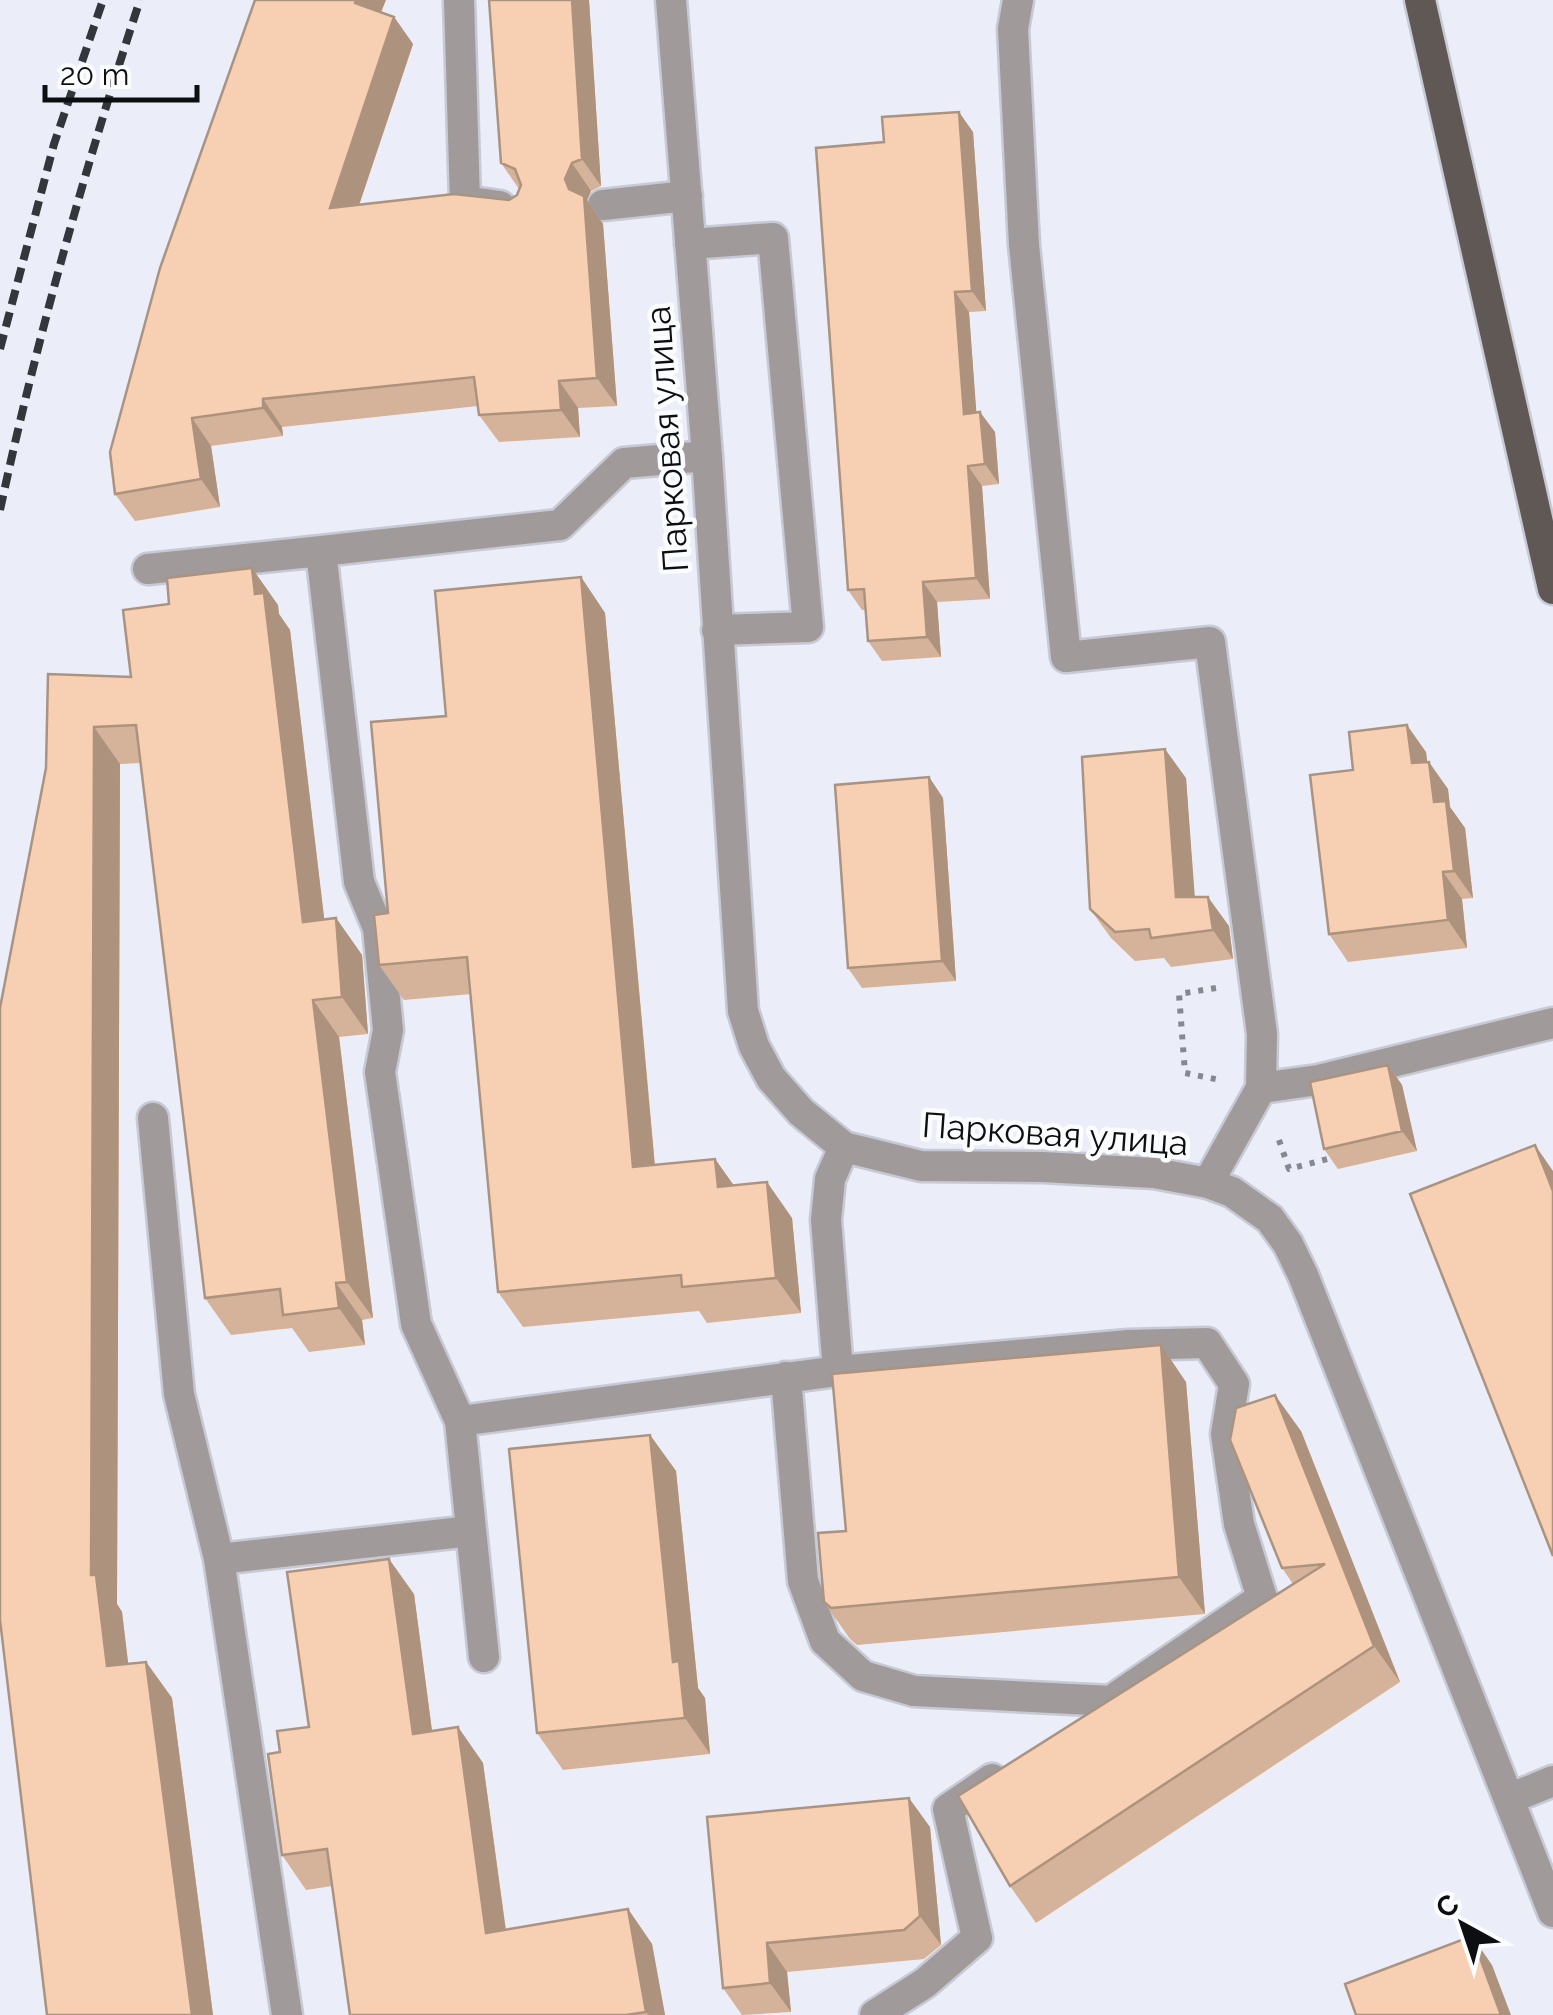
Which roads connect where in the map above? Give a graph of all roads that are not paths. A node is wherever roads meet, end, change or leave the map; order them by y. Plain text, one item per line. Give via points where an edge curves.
1 (459, 0) edge
2 (671, 0) edge
3 (1018, 0) edge
4 (1420, 0) edge
5 (687, 196) junction
6 (603, 205) dead end
7 (522, 210) edge
8 (690, 244) junction
9 (707, 456) junction
10 (321, 551) junction
11 (148, 569) dead end
12 (1553, 590) edge
13 (717, 630) junction
14 (1553, 1023) edge
15 (1261, 1088) junction
16 (153, 1118) dead end
17 (844, 1147) junction
18 (1208, 1183) junction
19 (838, 1370) junction
20 (786, 1377) junction
21 (460, 1421) junction
22 (471, 1531) junction
23 (219, 1559) junction
24 (484, 1657) dead end
25 (1112, 1700) junction
26 (1063, 1733) edge
27 (1014, 1766) edge
28 (1553, 1781) edge
29 (1509, 1800) junction
30 (1553, 1912) edge
31 (287, 2015) edge
32 (875, 2015) edge

1 - 7 street via 464,201
2 - 5 street, Парковая улица
3 - 15 street via 1013,30 1024,245 1066,657 1210,642 1262,1034
4 - 12 main road
5 - 6 street
5 - 8 street, Парковая улица
8 - 9 street, Парковая улица
8 - 13 street via 773,238 808,627
9 - 10 street via 624,463 560,525
9 - 13 street, Парковая улица
10 - 11 street
10 - 21 street via 360,882 378,928 388,1030 380,1072 416,1324
13 - 17 street, Парковая улица via 744,1011 772,1078
14 - 15 street
15 - 18 street
16 - 23 street via 180,1394
17 - 18 street, Парковая улица via 921,1166 1154,1173
17 - 19 street via 830,1179 826,1220
18 - 29 street, Парковая улица via 1270,1219 1295,1259
19 - 20 street
19 - 25 street via 1208,1343 1234,1384 1226,1434 1239,1524 1262,1598
20 - 21 street
20 - 25 street via 803,1582 826,1641 863,1676 914,1691
21 - 22 street
22 - 23 street
22 - 24 street
23 - 31 street
25 - 26 street
27 - 32 street via 948,1809 978,1938
28 - 29 street
29 - 30 street, Парковая улица

